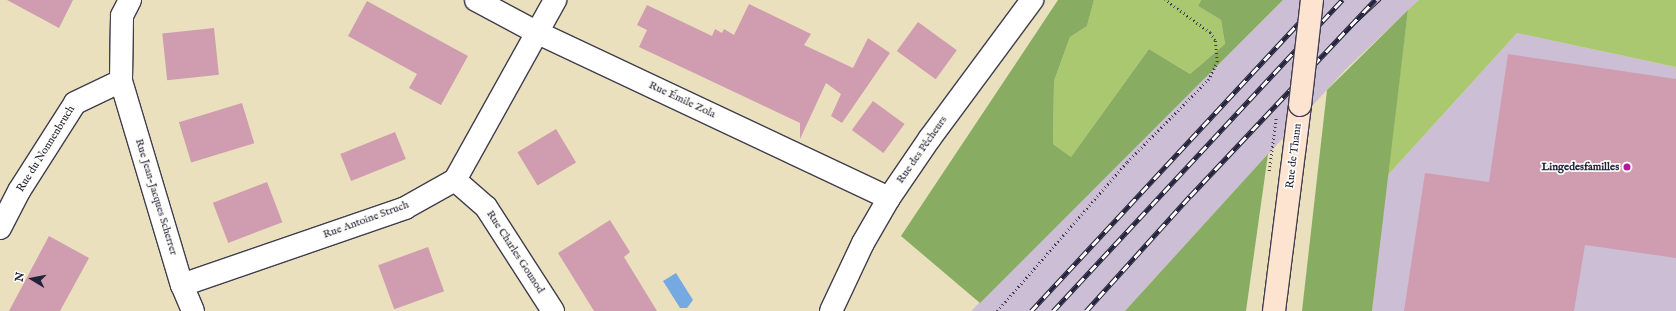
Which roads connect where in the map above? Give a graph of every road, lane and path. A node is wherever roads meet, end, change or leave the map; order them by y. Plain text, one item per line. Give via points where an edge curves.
1 (130, 0) edge
2 (476, 0) edge
3 (555, 0) edge
4 (1032, 0) edge
5 (1165, 0) edge
6 (1312, 0) edge
7 (536, 32) junction
8 (121, 81) junction
9 (455, 180) junction
10 (889, 198) junction
11 (0, 228) edge
12 (182, 285) junction
13 (193, 311) edge
14 (553, 311) edge
15 (831, 311) edge
16 (997, 311) edge
17 (1274, 311) edge

1 - 8 street via 122,16
2 - 7 street, Rue Émile Zola
3 - 7 street
4 - 10 street, Rue des Pêcheurs
5 - 16 path via 1210,33 1215,40 1217,62 1208,80 1126,162
6 - 17 main road, Rue de Thann, bridge
7 - 9 street
7 - 10 street, Rue Émile Zola
8 - 11 street, Rue du Nonnenbruch via 74,103 19,191
8 - 12 street, Rue Jean-Jacques Scherrer
9 - 12 street, Rue Antoine Struch via 405,208
9 - 14 street, Rue Charles Gounod via 486,207
10 - 15 street, Rue des Pêcheurs
12 - 13 street, Rue Jean-Jacques Scherrer

